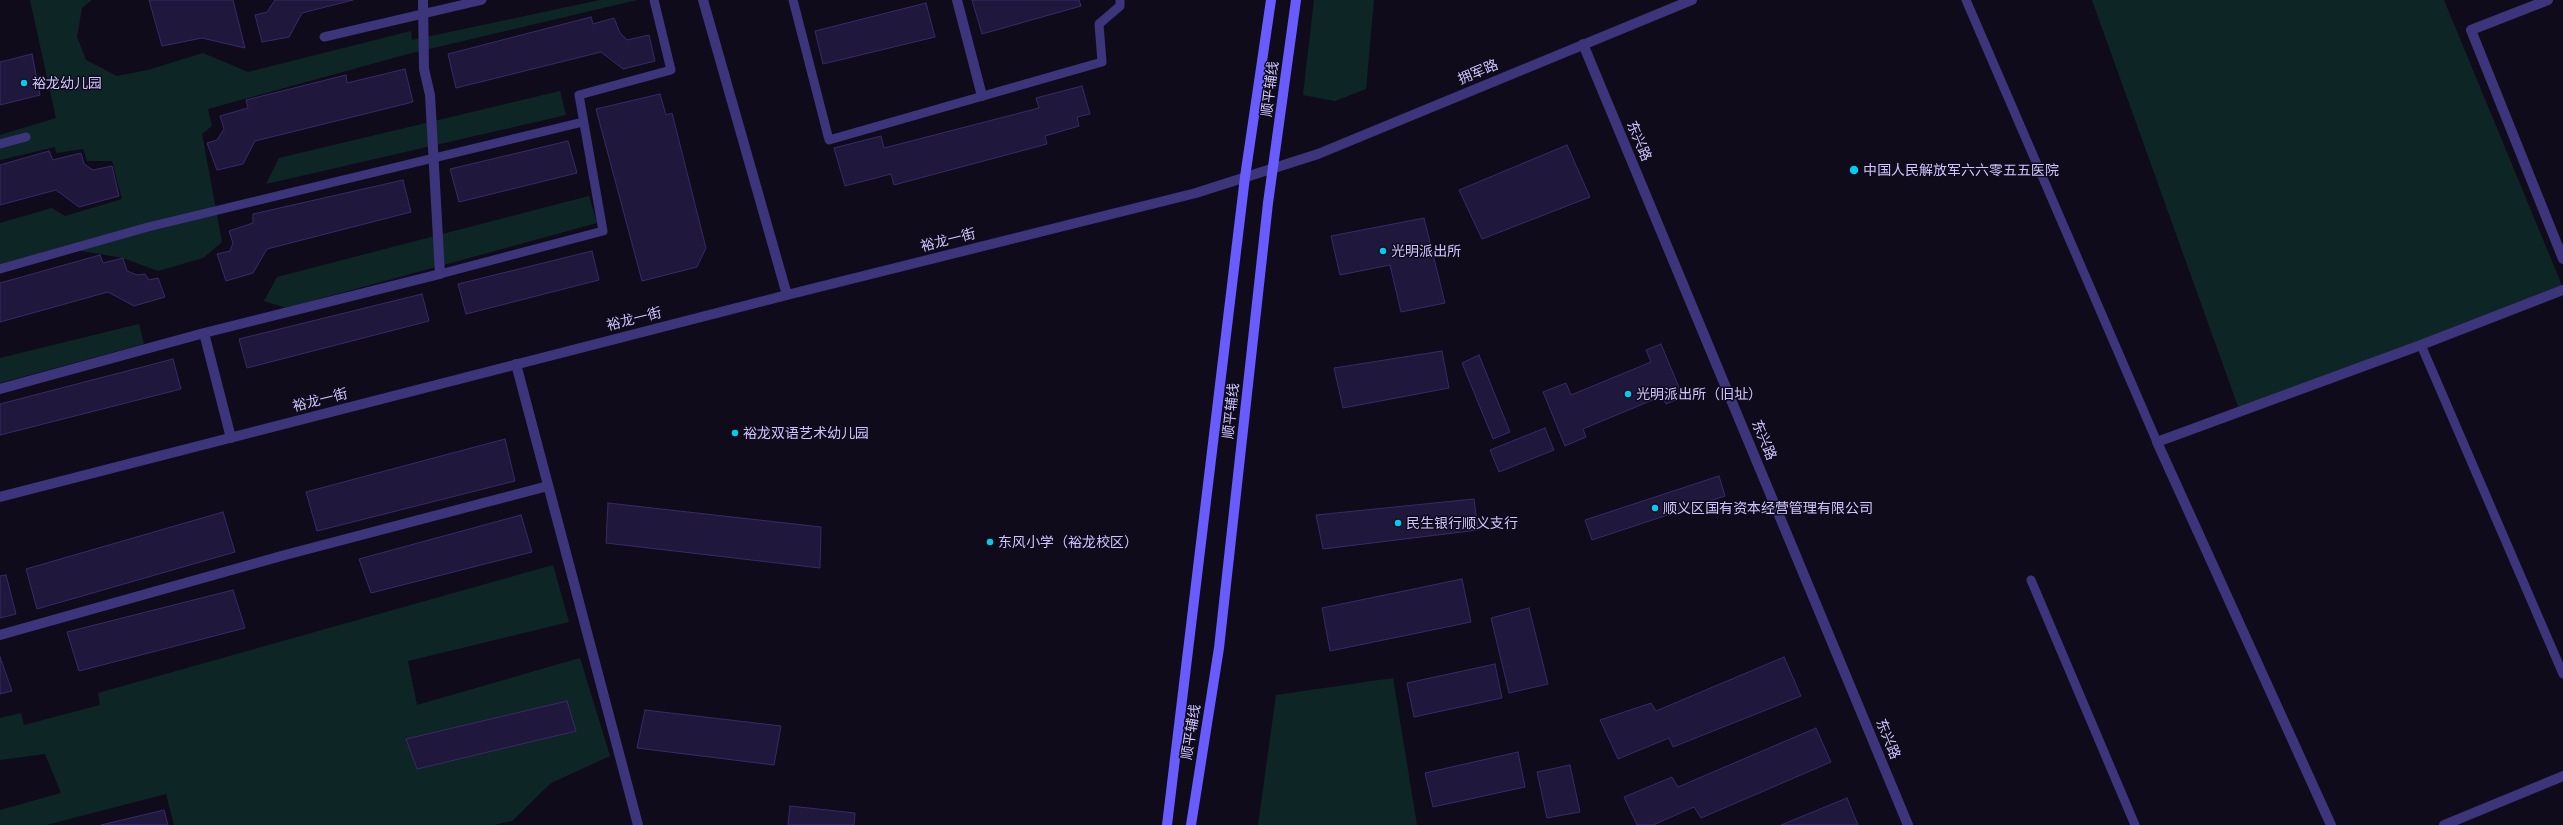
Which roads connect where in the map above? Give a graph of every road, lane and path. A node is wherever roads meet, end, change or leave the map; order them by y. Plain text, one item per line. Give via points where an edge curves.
1 (423, 0) edge
2 (482, 0) edge
3 (654, 0) edge
4 (703, 0) edge
5 (793, 0) edge
6 (958, 0) edge
7 (1120, 0) edge
8 (1271, 0) edge
9 (1296, 0) edge
10 (1692, 0) edge
11 (1966, 0) edge
12 (2548, 0) edge
13 (1675, 3) edge
14 (423, 14) junction
15 (324, 37) dead end
16 (1583, 44) junction
17 (982, 96) junction
18 (584, 122) junction
19 (26, 137) dead end
20 (0, 144) edge
21 (432, 159) junction
22 (1274, 167) junction
23 (1245, 177) junction
24 (2563, 259) edge
25 (0, 269) edge
26 (440, 274) junction
27 (2563, 290) edge
28 (787, 295) junction
29 (204, 333) junction
30 (2421, 345) junction
31 (516, 364) junction
32 (0, 389) edge
33 (231, 438) junction
34 (2157, 442) junction
35 (548, 486) junction
36 (0, 497) edge
37 (2031, 580) dead end
38 (0, 634) edge
39 (2563, 674) edge
40 (2563, 776) edge
41 (638, 825) edge
42 (1167, 825) edge
43 (1190, 825) edge
44 (1908, 825) edge
45 (2135, 825) edge
46 (2331, 825) edge
47 (2444, 825) edge

1 - 14 street
2 - 14 lane
3 - 18 lane via 672,70 579,95
4 - 28 street
5 - 17 lane via 829,140
6 - 17 street
7 - 17 lane via 1120,6 1100,24 1102,62
8 - 23 main road, 顺平辅线
9 - 22 main road, 顺平辅线
10 - 13 street, 拥军路
11 - 34 lane
12 - 24 street via 2471,30
13 - 16 street, 拥军路
14 - 15 lane
14 - 21 street via 424,69 430,95
16 - 22 street, 拥军路 via 1318,154
16 - 44 street, 东兴路
18 - 21 lane
18 - 26 lane via 603,231
19 - 20 lane
21 - 25 lane via 148,227
21 - 26 street
22 - 23 street, 裕龙一街
22 - 43 main road, 顺平辅线 via 1219,648
23 - 28 street, 裕龙一街 via 1196,192
23 - 42 main road, 顺平辅线
26 - 29 street
27 - 30 street
28 - 31 street, 裕龙一街
29 - 32 street
29 - 33 street
30 - 34 street
30 - 39 lane
31 - 33 street, 裕龙一街
31 - 35 street
33 - 36 street, 裕龙一街
34 - 46 street
35 - 38 street via 284,555
35 - 41 street
37 - 45 lane
40 - 47 street

